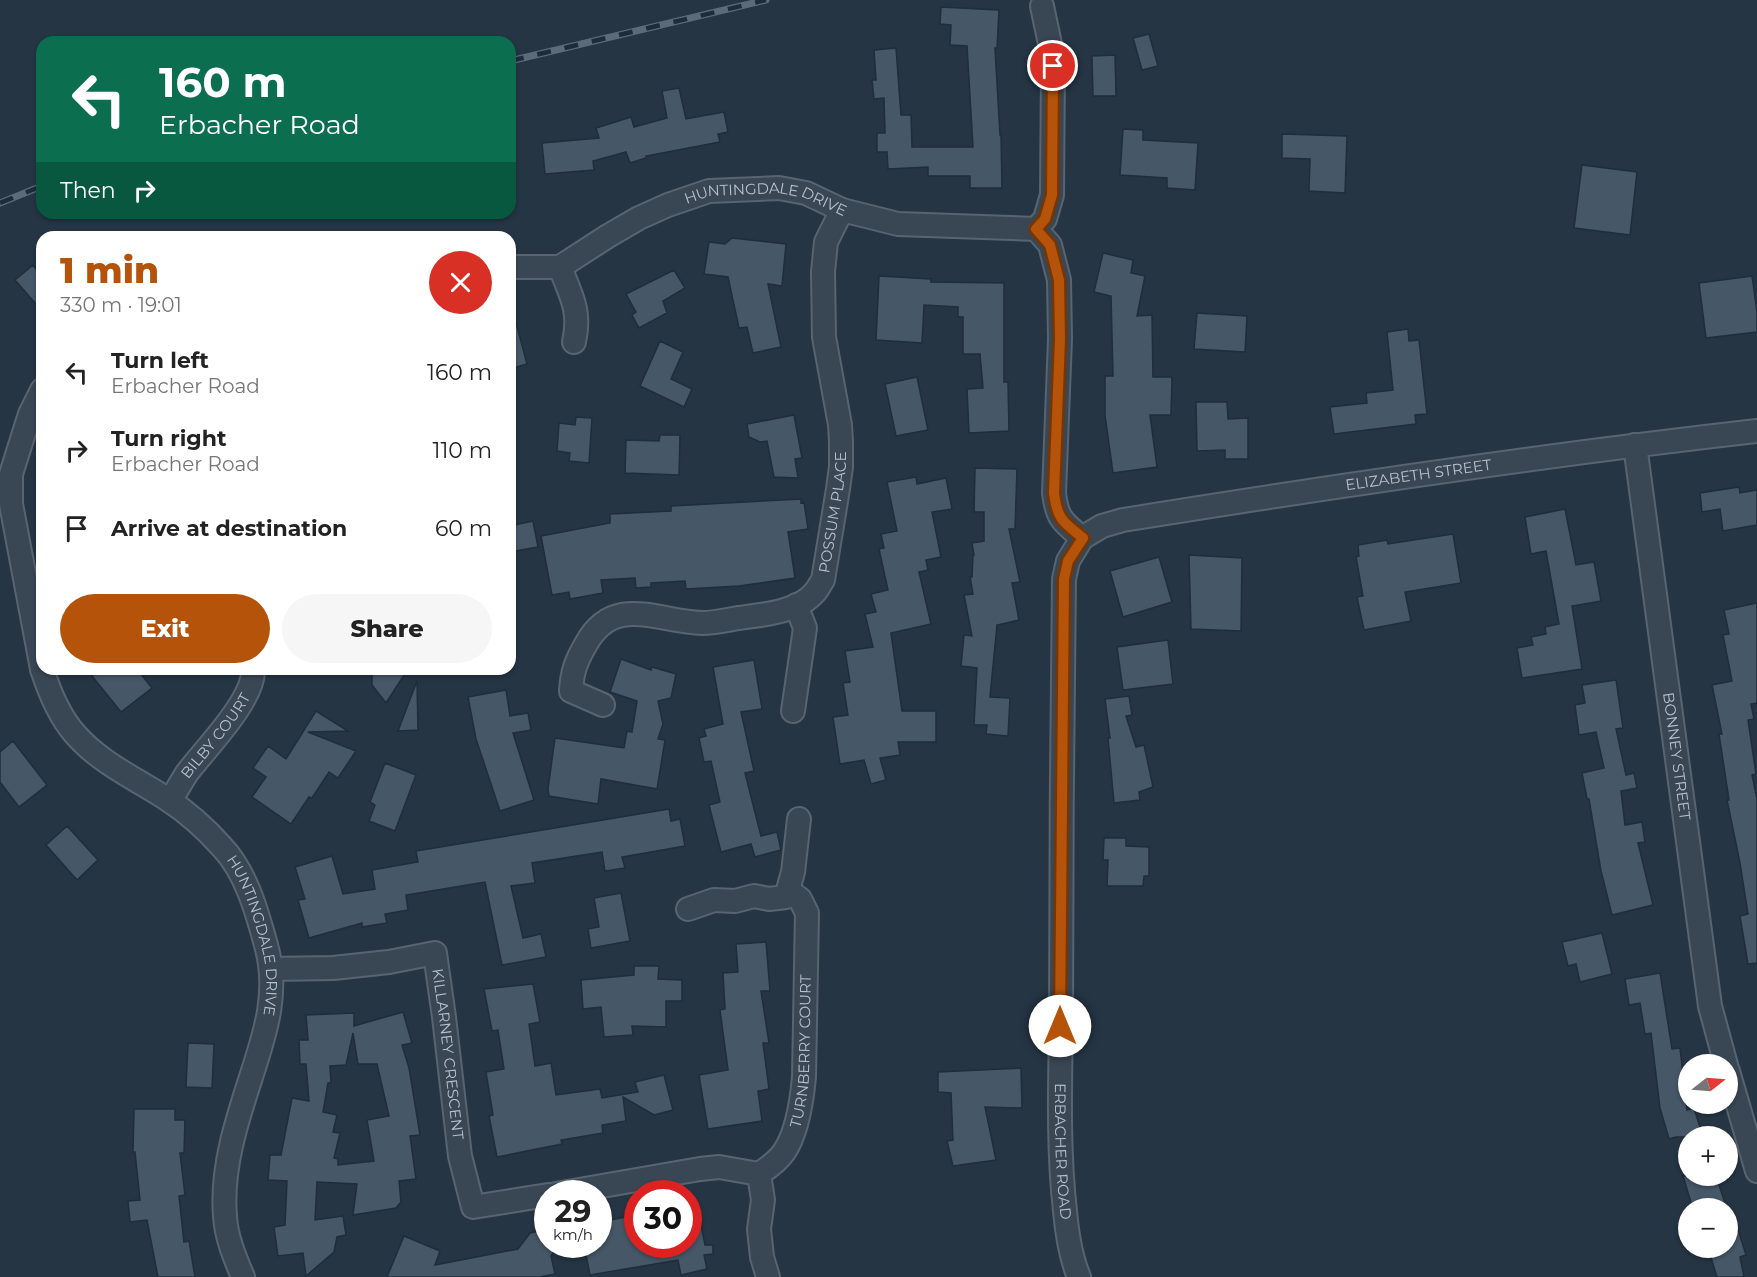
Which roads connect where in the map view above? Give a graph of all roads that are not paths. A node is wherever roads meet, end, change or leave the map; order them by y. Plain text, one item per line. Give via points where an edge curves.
1 (1042, 6) dead end
2 (842, 210) junction
3 (1036, 229) junction
4 (516, 267) edge
5 (560, 267) junction
6 (574, 342) dead end
7 (36, 402) edge
8 (1757, 431) edge
9 (1635, 445) junction
10 (1083, 538) junction
11 (796, 605) junction
12 (36, 637) edge
13 (44, 675) edge
14 (253, 675) edge
15 (603, 705) dead end
16 (794, 711) dead end
17 (170, 801) junction
18 (799, 819) dead end
19 (789, 891) junction
20 (688, 909) dead end
21 (271, 969) junction
22 (1723, 1054) edge
23 (1738, 1105) edge
24 (1757, 1171) edge
25 (759, 1174) junction
26 (612, 1184) edge
27 (534, 1197) edge
28 (243, 1277) edge
29 (768, 1277) edge
30 (1079, 1277) edge

1 - 3 street via 1053,66 1052,195 1045,219
2 - 3 street, HUNTINGDALE DRIVE via 898,224
2 - 5 street, HUNTINGDALE DRIVE via 806,193 779,188 709,191 639,218
2 - 11 street, POSSUM PLACE via 826,242 823,272 824,337 840,425 841,467 823,580 815,593
3 - 10 street via 1050,245 1059,280 1056,510 1064,523
4 - 5 street
5 - 6 street via 576,309 578,326
7 - 12 street, HUNTINGDALE DRIVE via 11,474 11,504
8 - 9 street, ELIZABETH STREET
9 - 10 street, ELIZABETH STREET via 1123,520 1102,526
9 - 22 street, BONNEY STREET via 1710,1006
10 - 30 street, ERBACHER ROAD via 1068,561 1064,579 1061,841 1060,1141 1067,1231
11 - 15 street, POSSUM PLACE via 780,612 704,623 640,614 610,619 589,638 572,674 571,692
11 - 16 street via 805,628
13 - 17 street, HUNTINGDALE DRIVE via 73,732 107,761
14 - 17 street, BILBY COURT via 245,698
17 - 21 street, HUNTINGDALE DRIVE via 224,848 241,875
18 - 19 street
19 - 20 street via 786,897 714,900
19 - 25 street, TURNBERRY COURT via 800,899 807,913 802,1098 785,1151
21 - 27 street, KILLARNEY CRESCENT via 333,968 435,953 460,1156 473,1207
21 - 28 street, HUNTINGDALE DRIVE via 266,1033 233,1137 225,1194 225,1218
23 - 24 street
25 - 26 street via 719,1167
25 - 29 street via 763,1200 759,1229

